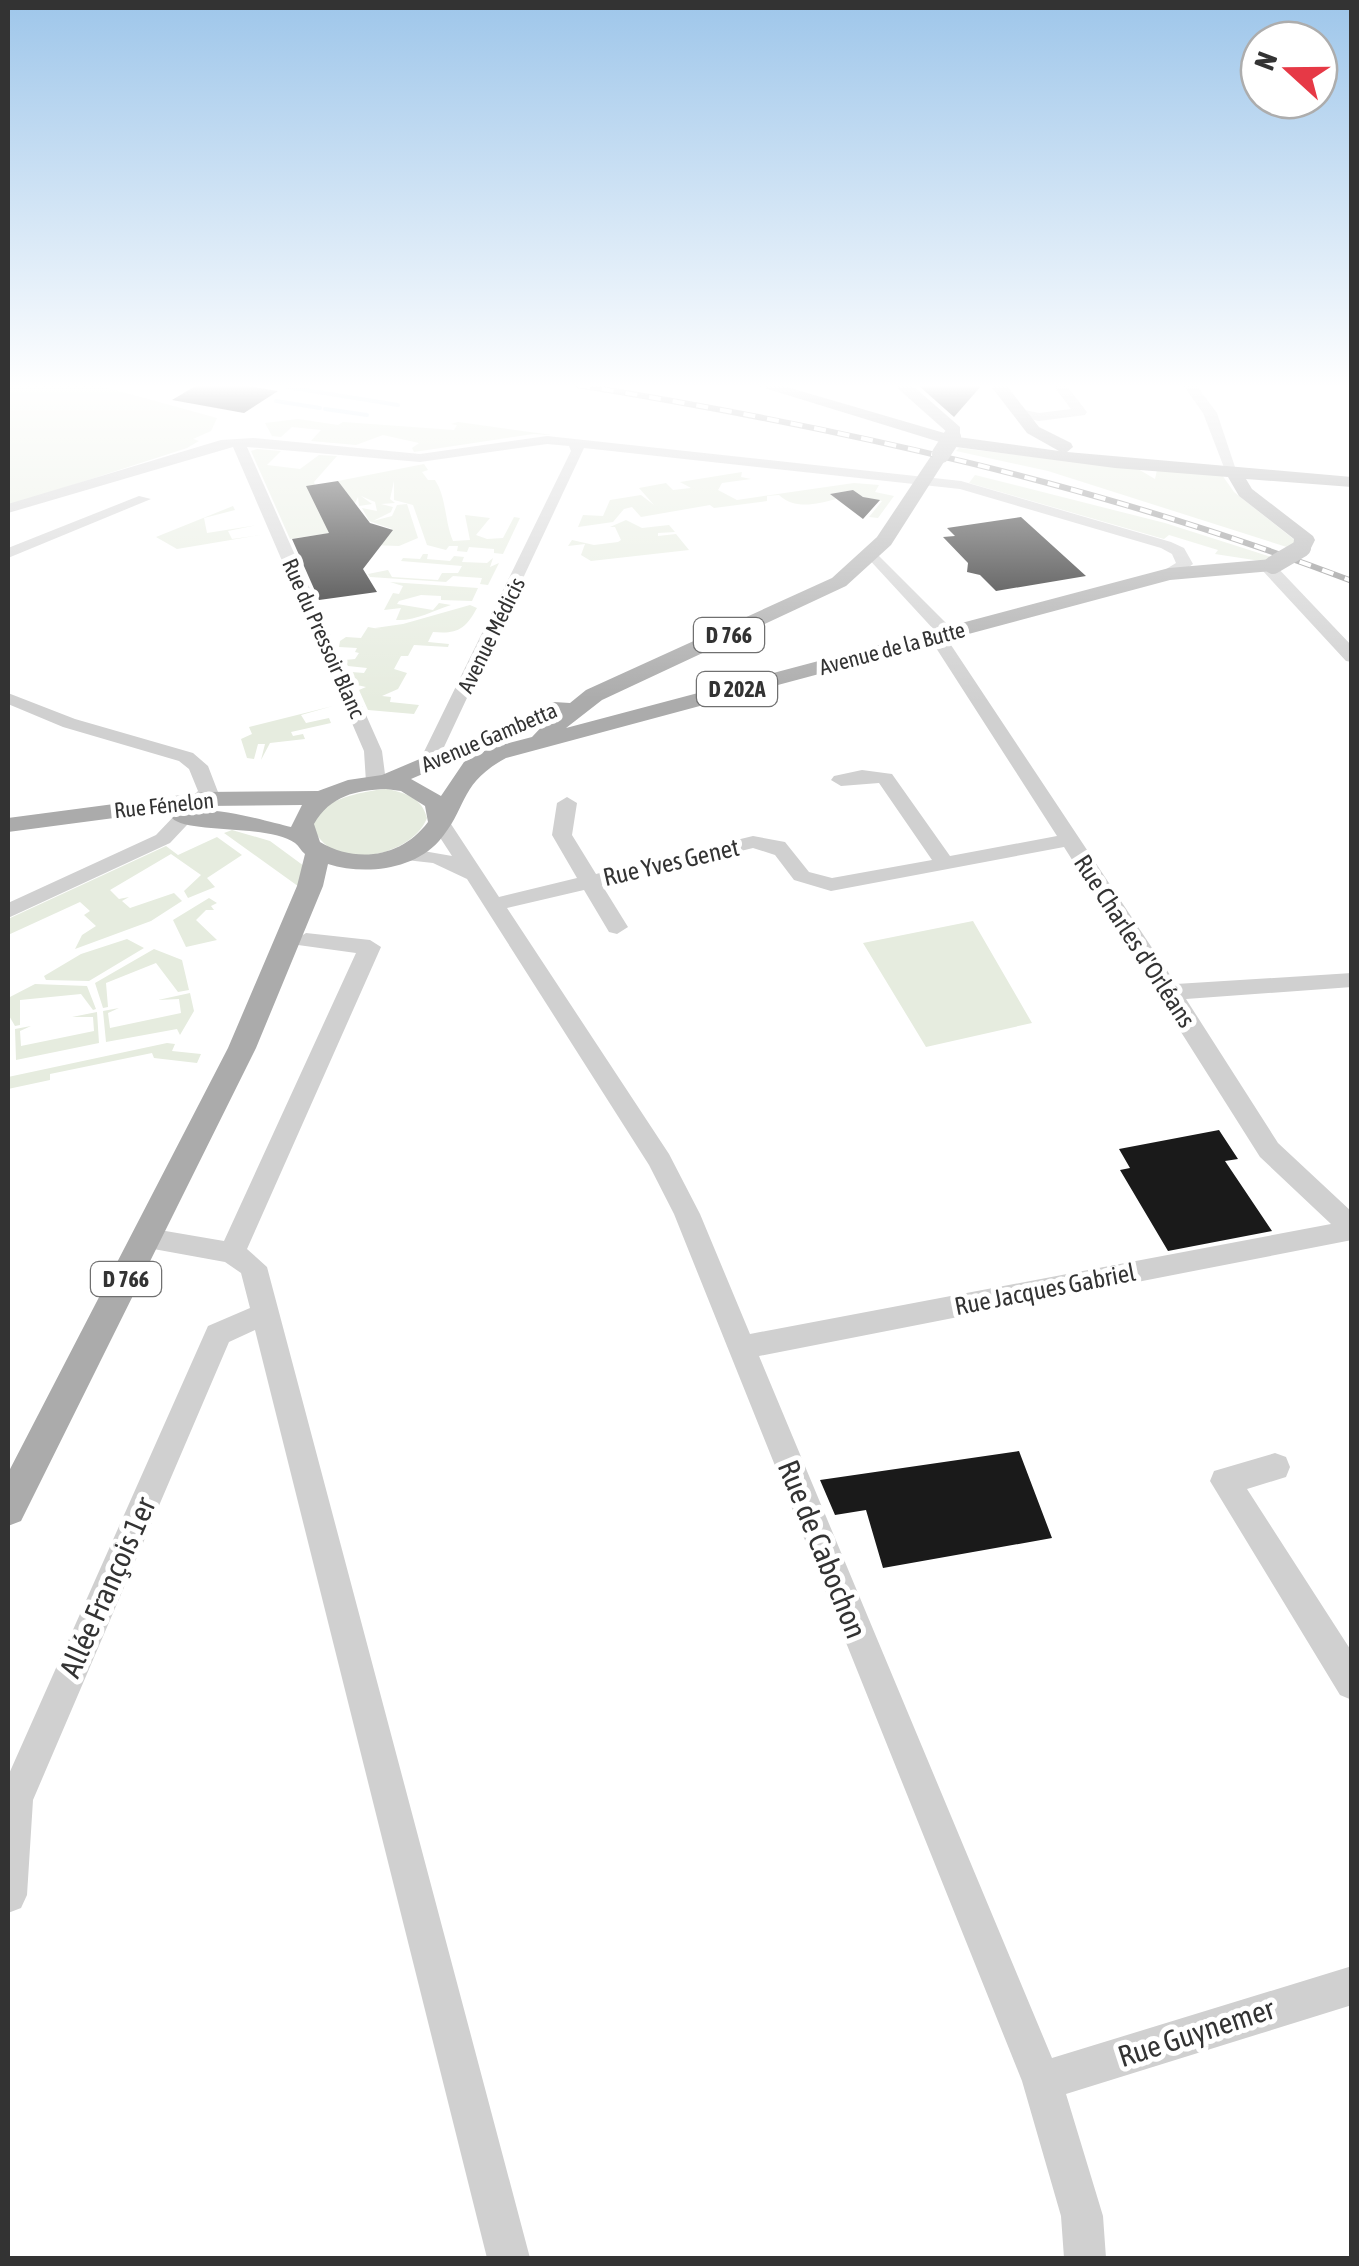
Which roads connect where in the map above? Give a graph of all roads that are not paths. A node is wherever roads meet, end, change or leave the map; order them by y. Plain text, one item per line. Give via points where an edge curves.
1 (67, 491) edge
2 (259, 491) edge
3 (559, 491) edge
4 (916, 491) edge
5 (981, 491) edge
6 (1244, 491) edge
7 (144, 499) dead end
8 (8, 510) edge
9 (8, 554) edge
10 (872, 554) junction
11 (1259, 568) junction
12 (1169, 574) junction
13 (1285, 584) junction
14 (942, 635) junction
15 (1352, 658) edge
16 (594, 695) junction
17 (8, 698) edge
18 (451, 718) junction
19 (536, 742) junction
20 (461, 748) junction
21 (428, 762) junction
22 (840, 780) dead end
23 (381, 782) junction
24 (322, 798) junction
25 (205, 799) junction
26 (566, 802) dead end
27 (186, 818) junction
28 (440, 819) junction
29 (8, 825) edge
30 (8, 840) edge
31 (1068, 840) junction
32 (311, 845) junction
33 (406, 854) junction
34 (363, 862) junction
35 (945, 864) junction
36 (475, 877) junction
37 (589, 881) junction
38 (494, 906) junction
39 (8, 911) edge
40 (618, 927) dead end
41 (306, 940) junction
42 (1352, 980) edge
43 (1170, 992) junction
44 (242, 1048) junction
45 (1352, 1229) edge
46 (148, 1238) junction
47 (243, 1260) junction
48 (265, 1314) junction
49 (739, 1348) junction
50 (1275, 1466) dead end
51 (8, 1509) edge
52 (1352, 1683) edge
53 (8, 1895) edge
54 (1352, 1985) edge
55 (1042, 2081) junction
56 (509, 2258) edge
57 (1085, 2258) edge

1 - 8 street
2 - 23 street, Rue du Pressoir Blanc via 374,751
3 - 18 street, Avenue Médicis
4 - 10 main road, D 766
5 - 12 street via 1166,545 1184,564
6 - 11 main road, bridge via 1306,545
7 - 9 street
10 - 14 street, Rue Charles d'Orléans
10 - 16 main road, D 766 via 817,594
11 - 12 main road, Avenue de la Butte / D 202A
11 - 13 street
11 - 13 street
12 - 14 main road, Avenue de la Butte / D 202A
13 - 15 street
14 - 19 main road, Avenue de la Butte / D 202A
14 - 31 street, Rue Charles d'Orléans
16 - 19 main road, D 766
16 - 20 main road, Avenue Gambetta / D 766
17 - 25 street via 186,757 198,766
18 - 20 street, Avenue Médicis
18 - 21 street, Avenue Médicis
19 - 28 main road, Avenue de la Butte / D 202A via 472,767
20 - 21 main road, Avenue Gambetta / D 766
21 - 23 main road, Avenue Gambetta / D 766
22 - 35 street via 885,778
23 - 24 main road, Avenue Gambetta
23 - 28 main road via 424,792
24 - 25 main road, Rue Fénelon
24 - 32 main road via 302,824
25 - 27 street
25 - 29 main road, Rue Fénelon
26 - 37 street via 562,835
27 - 30 main road, Rue Fénelon
27 - 32 main road, Rue Fénelon via 235,820
27 - 39 street via 163,839
28 - 33 main road, Avenue de la Butte via 422,845
28 - 36 street, Rue de Cabochon
31 - 35 street, Rue Yves Genet
31 - 43 street, Rue Charles d'Orléans
32 - 34 main road, Rue Fénelon
32 - 44 main road, D 766 via 310,886
33 - 34 main road
33 - 36 street via 438,857
34 - 41 main road, D 766 via 335,882
35 - 37 street, Rue Yves Genet via 831,885 801,876 772,842 753,842
36 - 38 street, Rue de Cabochon
37 - 38 street, Rue Yves Genet
37 - 40 street
38 - 49 street, Rue de Cabochon via 660,1161
41 - 44 main road, D 766
41 - 47 street via 370,947
42 - 43 street
43 - 45 street, Rue Charles d'Orléans via 1269,1150
44 - 46 main road, D 766
45 - 49 street, Rue Jacques Gabriel
46 - 47 street
46 - 51 main road, D 766
47 - 48 street
48 - 53 street, Allée François 1er via 218,1334 15,1800
48 - 56 street
49 - 55 street, Rue de Cabochon
50 - 52 street via 1225,1482
54 - 55 street, Rue Guynemer
55 - 57 street, Rue de Cabochon via 1082,2216

